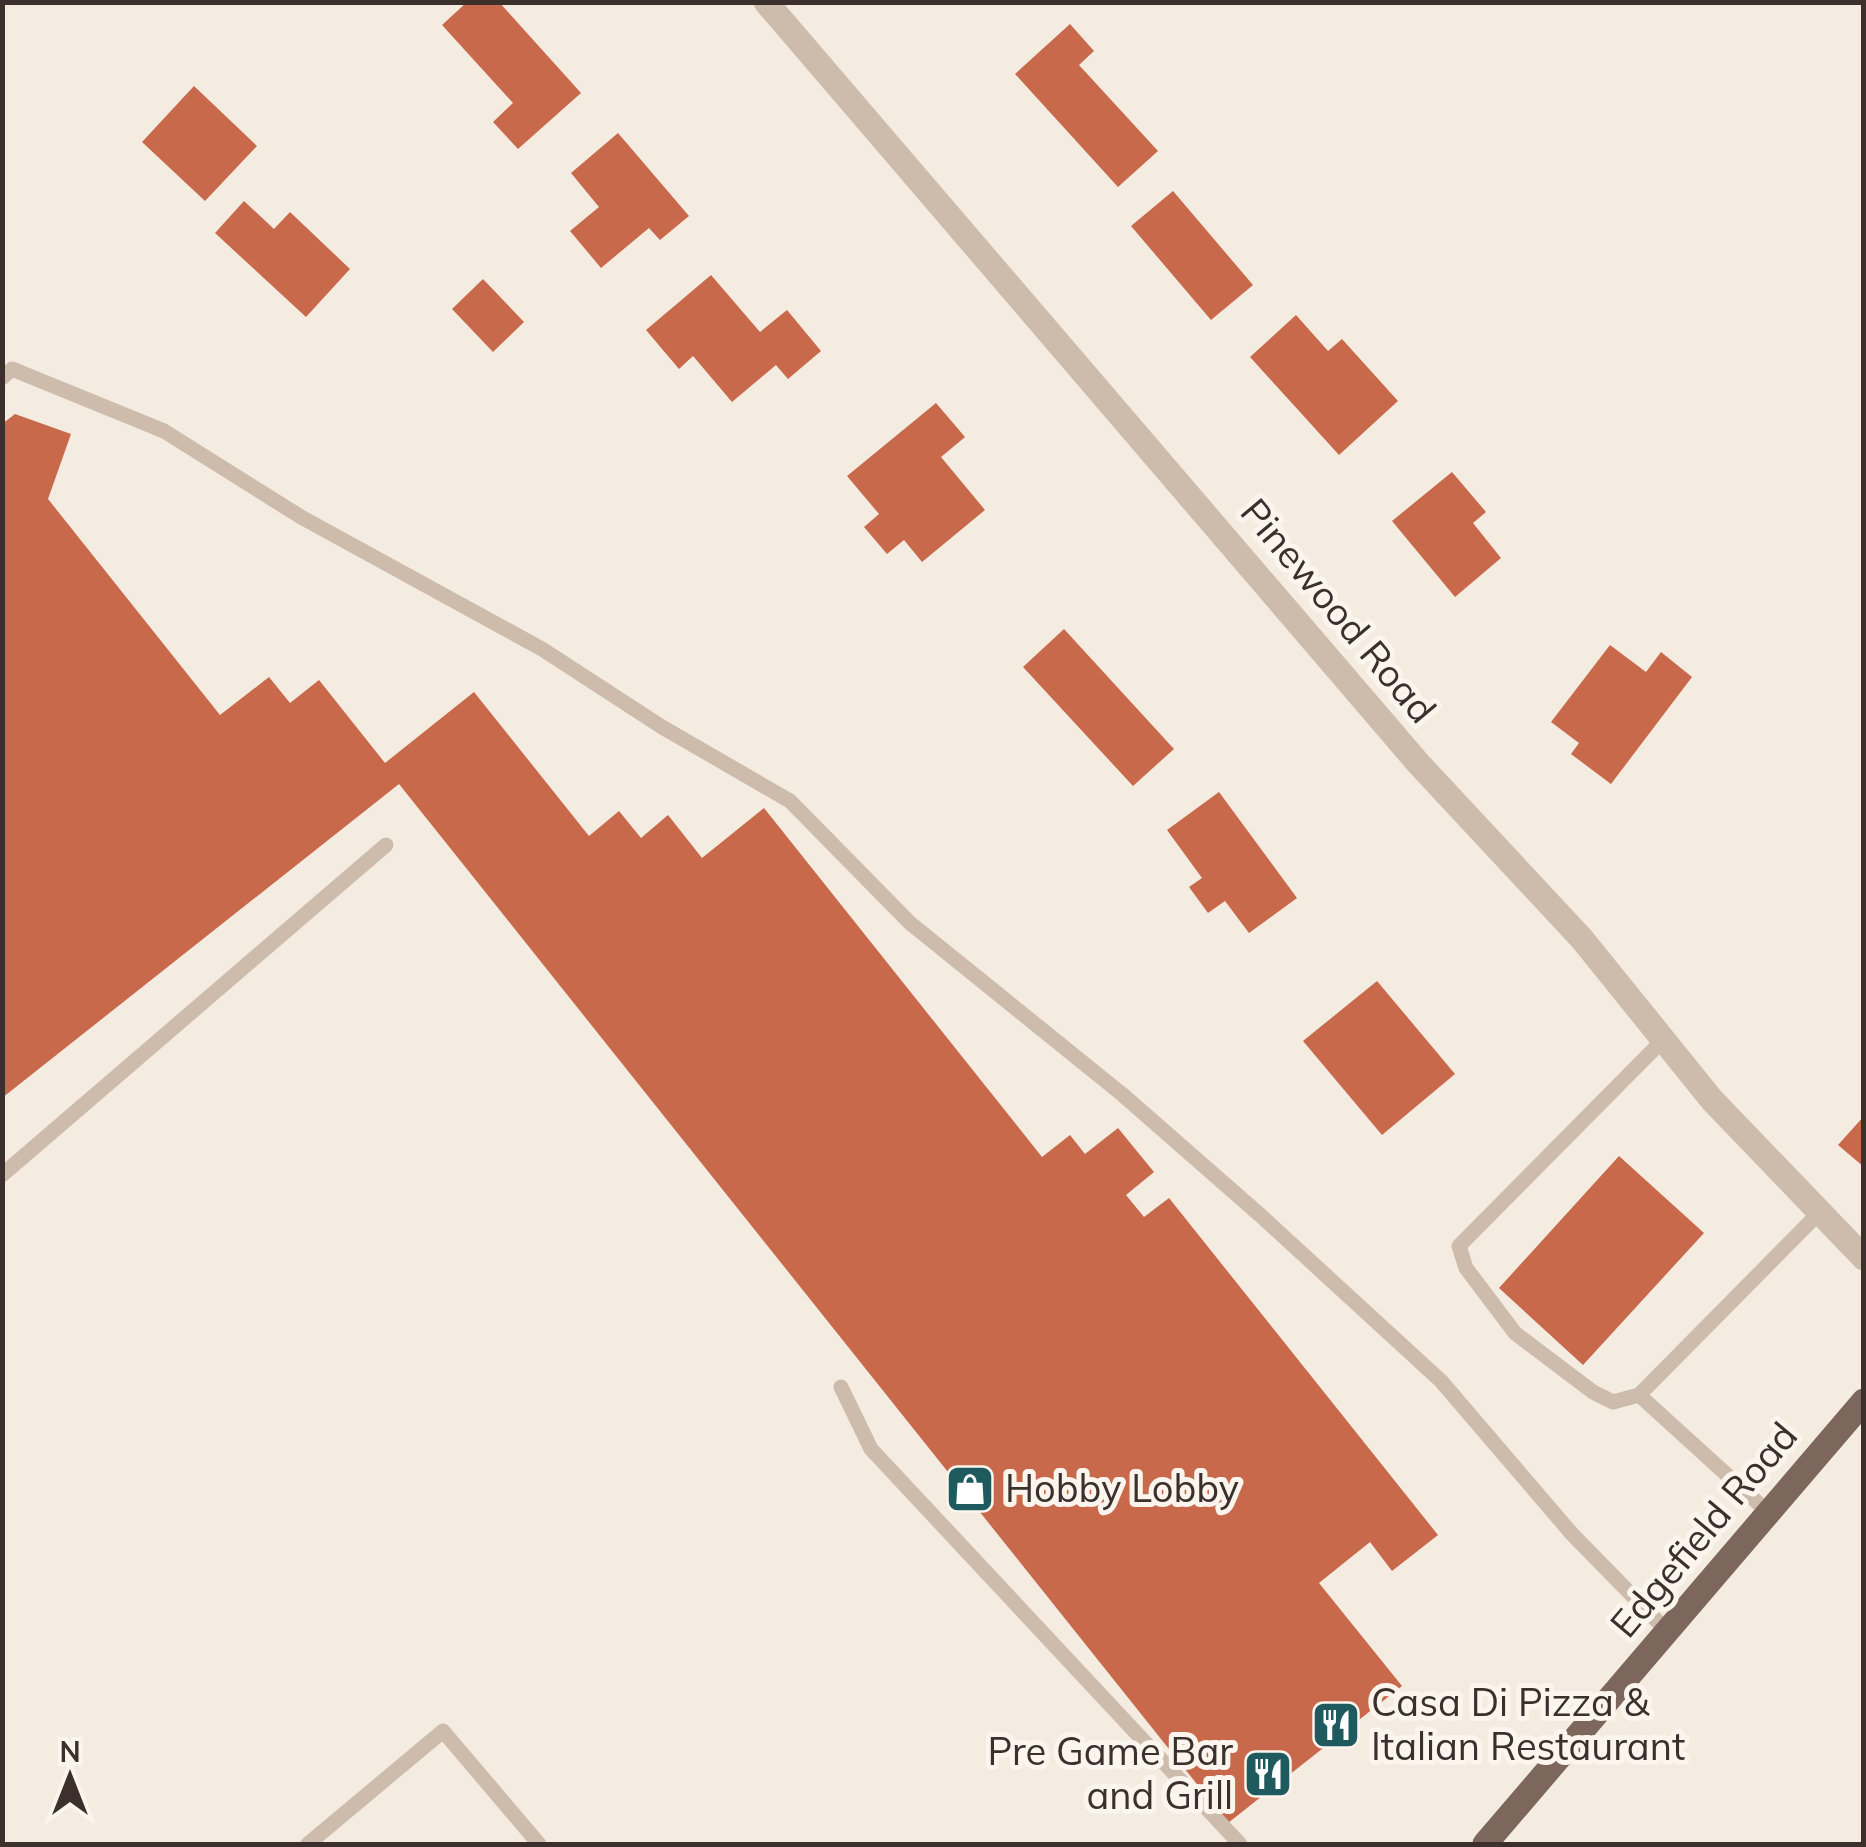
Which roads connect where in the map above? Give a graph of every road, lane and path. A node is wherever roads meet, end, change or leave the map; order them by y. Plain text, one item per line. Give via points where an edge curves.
1 (766, 2) edge
2 (2, 378) edge
3 (386, 845) dead end
4 (1663, 1040) junction
5 (2, 1175) edge
6 (1819, 1213) junction
7 (1864, 1258) edge
8 (841, 1387) dead end
9 (1639, 1395) junction
10 (1864, 1401) edge
11 (1769, 1512) junction
12 (1667, 1631) junction
13 (308, 1844) edge
14 (539, 1844) edge
15 (1240, 1844) edge
16 (1485, 1844) edge

1 - 4 street, Pinewood Road
2 - 12 lane via 12,370 164,431 301,518 542,648 790,801 910,922 1124,1094 1441,1381 1572,1534
3 - 5 lane
4 - 6 street, Pinewood Road
4 - 9 lane via 1459,1246 1466,1268 1516,1334 1613,1402
6 - 7 street, Pinewood Road
6 - 9 lane
8 - 15 lane via 871,1449
9 - 11 lane
10 - 11 main road, Edgefield Road
11 - 12 main road, Edgefield Road
12 - 16 main road, Edgefield Road
13 - 14 lane via 444,1731

